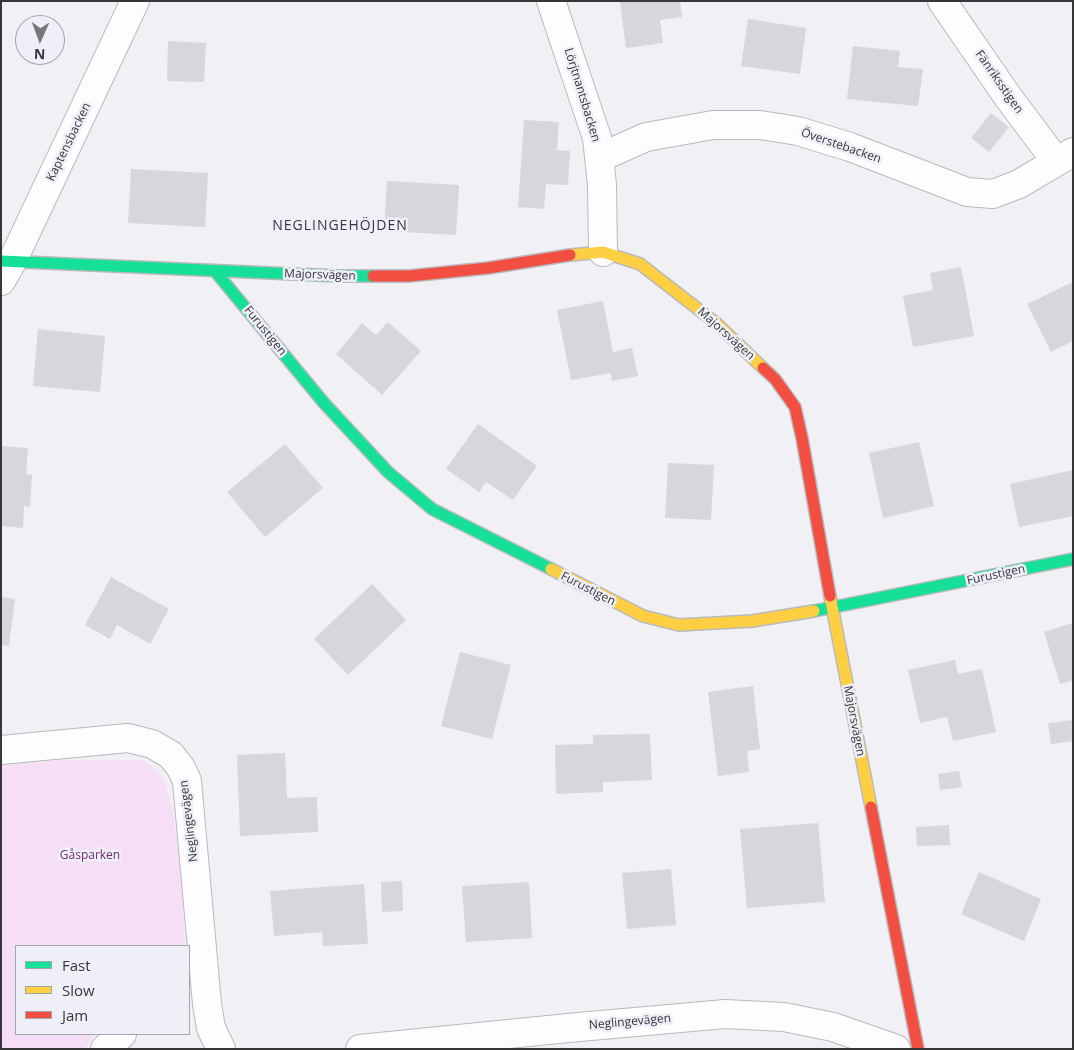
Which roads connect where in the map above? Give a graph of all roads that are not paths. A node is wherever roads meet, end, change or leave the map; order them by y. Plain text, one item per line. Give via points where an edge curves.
1 (135, 1) edge
2 (551, 1) edge
3 (942, 1) edge
4 (1064, 157) edge
5 (599, 158) junction
6 (602, 252) junction
7 (5, 268) edge
8 (215, 271) junction
9 (1073, 559) edge
10 (832, 608) junction
11 (1, 750) edge
12 (198, 1006) edge
13 (121, 1035) edge
14 (105, 1049) edge
15 (221, 1049) edge
16 (360, 1049) edge
17 (896, 1049) edge
18 (918, 1049) edge

1 - 7 street, Kaptensbacken
2 - 5 street, Lörjtnantsbacken via 597,138
3 - 4 street, Fänriksstigen via 1008,97
4 - 5 street, Överstebacken via 1019,184 993,194 967,192 850,147 798,131 760,125 713,124 646,137
5 - 6 street, Lörjtnantsbacken
6 - 8 street, Majorsvägen via 409,276
6 - 10 street, Majorsvägen via 640,264 716,322 775,379 794,407
7 - 8 street, Majorsvägen
8 - 10 street, Furustigen via 324,403 388,472 432,509 643,616 679,625 752,621
9 - 10 street, Furustigen
10 - 18 street, Majorsvägen
11 - 12 street, Neglingevägen via 128,738 152,744 171,755 187,782
12 - 15 street, Neglingevägen
13 - 14 street
16 - 17 street, Neglingevägen via 725,1014 784,1017 833,1027

